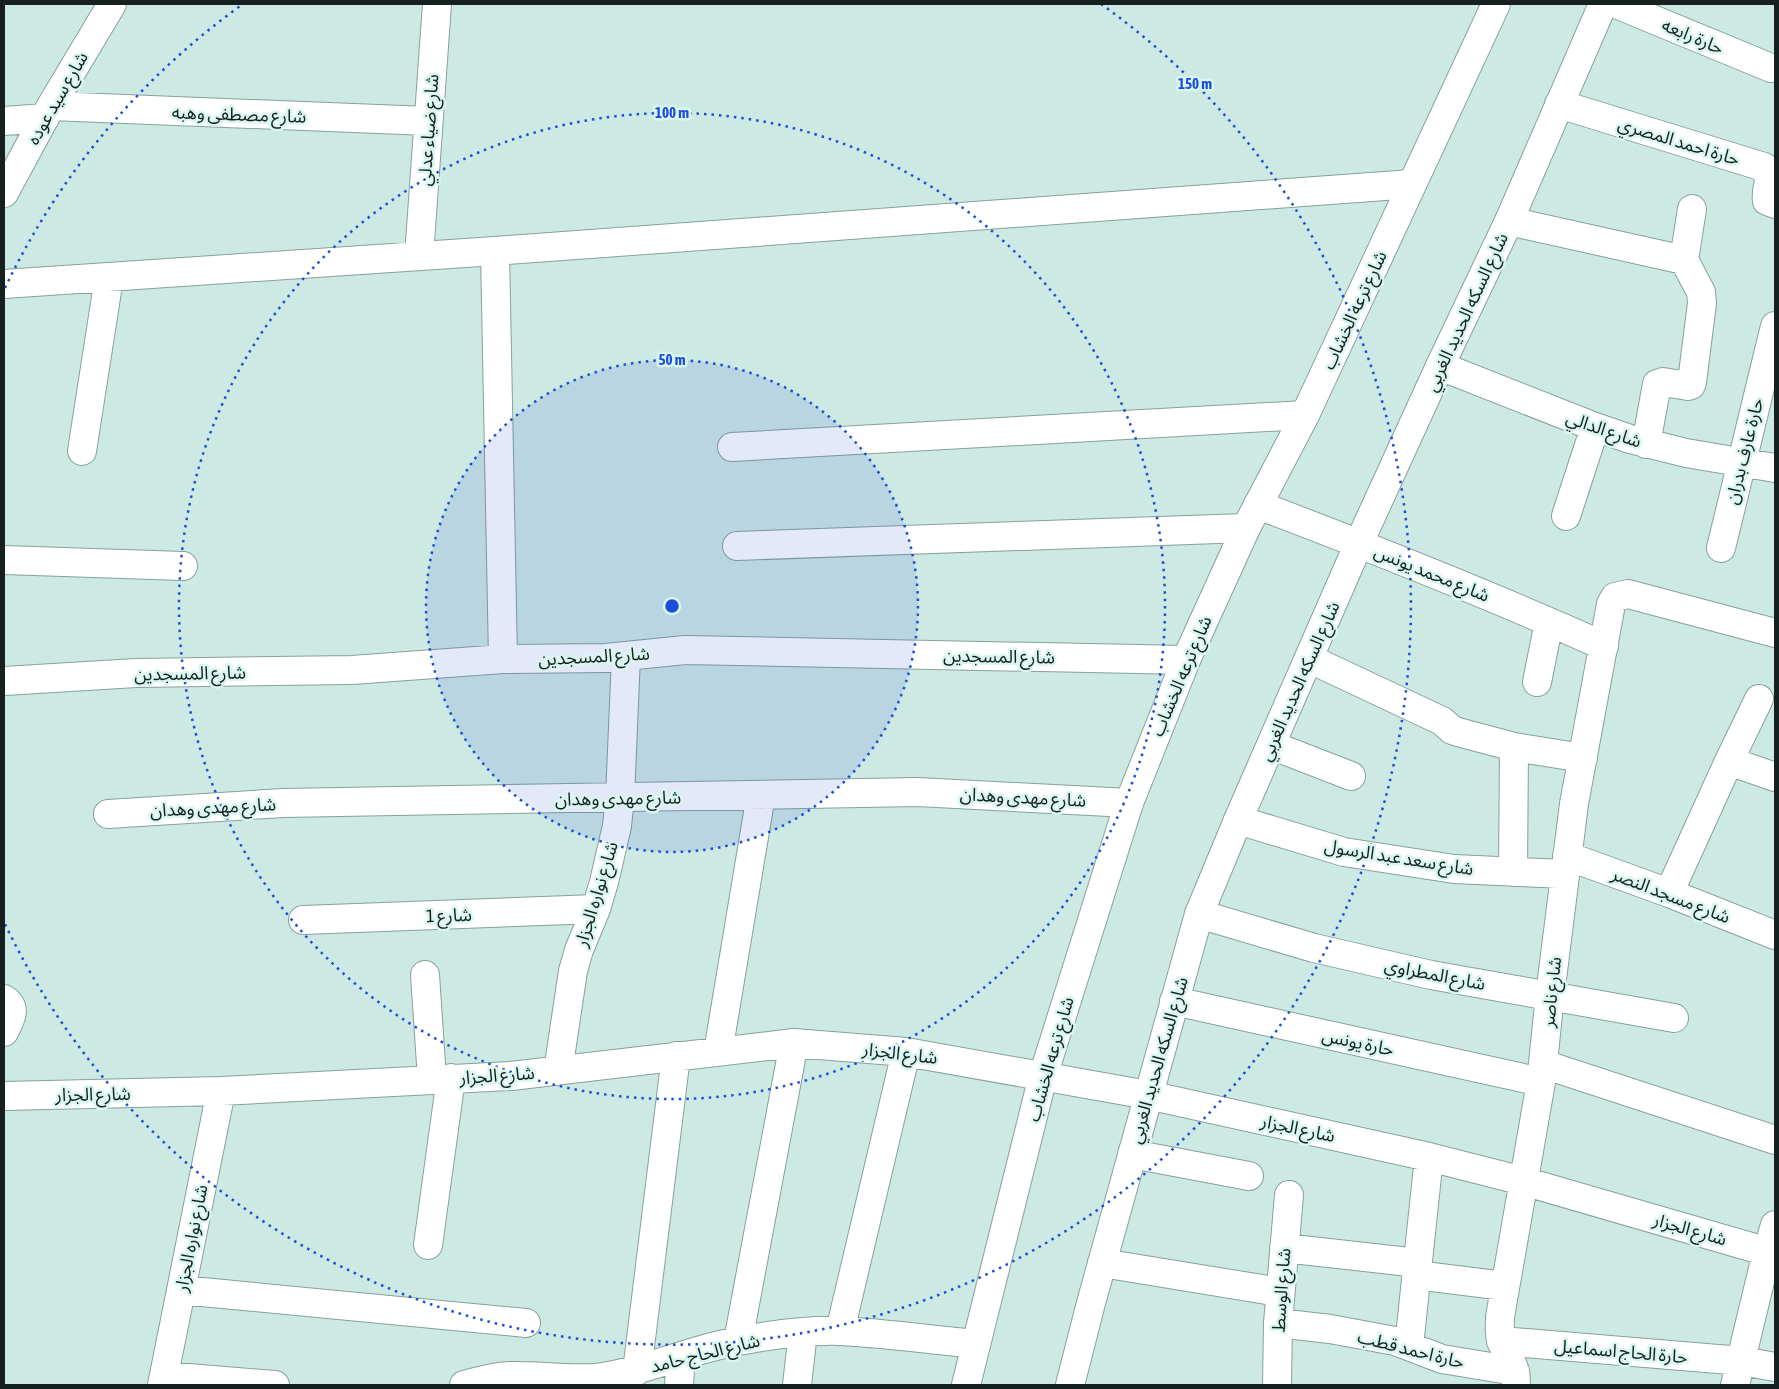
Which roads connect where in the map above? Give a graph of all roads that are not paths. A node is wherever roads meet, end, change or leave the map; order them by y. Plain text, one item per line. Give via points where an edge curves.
1 (112, 4) edge
2 (437, 4) edge
3 (1496, 4) edge
4 (1604, 4) edge
5 (1616, 4) edge
6 (1770, 68) dead end
7 (1559, 104) junction
8 (48, 112) junction
9 (4, 121) edge
10 (428, 121) junction
11 (1412, 184) junction
12 (4, 193) edge
13 (1771, 202) edge
14 (1692, 210) dead end
15 (1509, 222) junction
16 (495, 251) junction
17 (419, 256) junction
18 (1684, 260) junction
19 (109, 278) junction
20 (4, 284) edge
21 (1775, 326) edge
22 (1440, 366) junction
23 (1305, 415) junction
24 (1595, 428) junction
25 (1646, 444) junction
26 (732, 448) dead end
27 (82, 451) dead end
28 (1742, 462) junction
29 (1775, 468) edge
30 (1566, 516) dead end
31 (1252, 517) junction
32 (1359, 544) junction
33 (738, 546) dead end
34 (1721, 548) dead end
35 (4, 560) edge
36 (183, 566) dead end
37 (1549, 622) junction
38 (1775, 633) edge
39 (1604, 646) junction
40 (626, 656) junction
41 (503, 659) junction
42 (1310, 659) junction
43 (1186, 660) junction
44 (4, 681) edge
45 (1536, 682) dead end
46 (1759, 699) dead end
47 (1271, 745) junction
48 (1514, 747) junction
49 (1583, 758) junction
50 (1729, 761) junction
51 (1351, 776) dead end
52 (1775, 777) edge
53 (761, 795) junction
54 (620, 798) junction
55 (1129, 802) junction
56 (108, 814) dead end
57 (1238, 820) junction
58 (1566, 865) junction
59 (1513, 872) junction
60 (1669, 893) junction
61 (596, 910) junction
62 (1199, 914) junction
63 (303, 920) dead end
64 (1775, 935) edge
65 (426, 975) dead end
66 (1550, 995) junction
67 (4, 999) edge
68 (1174, 1001) junction
69 (1674, 1018) dead end
70 (4, 1032) edge
71 (794, 1043) junction
72 (718, 1052) junction
73 (906, 1052) junction
74 (676, 1056) junction
75 (558, 1071) junction
76 (1542, 1073) junction
77 (1043, 1076) junction
78 (441, 1079) junction
79 (221, 1091) junction
80 (4, 1096) edge
81 (1148, 1096) junction
82 (1775, 1140) edge
83 (1132, 1154) junction
84 (1430, 1157) junction
85 (1249, 1176) dead end
86 (1524, 1181) junction
87 (1289, 1195) dead end
88 (1775, 1225) edge
89 (428, 1245) dead end
90 (1284, 1248) junction
91 (1771, 1253) edge
92 (1102, 1263) junction
93 (1417, 1269) junction
94 (1505, 1286) junction
95 (181, 1290) junction
96 (1280, 1292) junction
97 (526, 1323) dead end
98 (1278, 1323) junction
99 (840, 1331) junction
100 (804, 1332) junction
101 (738, 1341) junction
102 (1501, 1341) junction
103 (976, 1344) junction
104 (1409, 1346) junction
105 (681, 1356) junction
106 (1775, 1367) edge
107 (637, 1371) junction
108 (1738, 1373) edge
109 (1515, 1378) edge
110 (163, 1380) edge
111 (275, 1385) edge
112 (464, 1385) edge
113 (679, 1385) edge
114 (797, 1385) edge
115 (966, 1385) edge
116 (1070, 1385) edge
117 (1279, 1385) edge

1 - 8 street, شارع سيد عوده
2 - 10 street, شارع ضياء عدلي
3 - 11 street, شارع ترعه الخشاب
4 - 7 street, شارع السكه الحديد الغربي
5 - 6 street, حارة رابعه
7 - 13 street, حارة احمد المصري via 1764,167 1769,171 1766,194
7 - 15 street, شارع السكه الحديد الغربي
8 - 9 street, شارع مصطفى وهبه
8 - 10 street, شارع مصطفى وهبه
8 - 12 street, شارع سيد عوده
10 - 17 street, شارع ضياء عدلي
11 - 16 street
11 - 23 street, شارع ترعه الخشاب
14 - 18 street
15 - 18 street
15 - 22 street, شارع السكه الحديد الغربي
16 - 17 street
16 - 41 street
17 - 19 street
18 - 25 street via 1702,298 1692,382 1688,386 1657,384
19 - 20 street
19 - 27 street
21 - 28 street, حارة عارف بدران
22 - 24 street, شارع الدالي
22 - 32 street, شارع السكه الحديد الغربي
23 - 26 street
23 - 31 street, شارع ترعه الخشاب
24 - 25 street, شارع الدالي
24 - 30 street
25 - 28 street, شارع الدالي
28 - 29 street, شارع الدالي
28 - 34 street, حارة عارف بدران
31 - 32 street, شارع محمد يونس
31 - 33 street
31 - 43 street, شارع ترعه الخشاب
32 - 37 street, شارع محمد يونس
32 - 42 street, شارع السكه الحديد الغربي
35 - 36 street
37 - 39 street, شارع محمد يونس
37 - 45 street
38 - 39 street, شارع ناصر via 1628,594 1615,597 1611,604
39 - 49 street, شارع ناصر
40 - 41 street, شارع المسجدين
40 - 43 street, شارع المسجدين via 708,650
40 - 54 street, شارع نواره الجزار
41 - 44 street, شارع المسجدين via 352,670 136,673
42 - 47 street, شارع السكه الحديد الغربي
42 - 48 street via 1442,721 1452,730
43 - 55 street, شارع ترعه الخشاب
46 - 50 street
47 - 51 street
47 - 57 street, شارع السكه الحديد الغربي
48 - 49 street
48 - 59 street
49 - 58 street, شارع ناصر
50 - 52 street
50 - 60 street
53 - 54 street, شارع مهدى وهدان
53 - 55 street, شارع مهدى وهدان via 918,792
53 - 72 street
54 - 56 street, شارع مهدى وهدان via 283,803
54 - 61 street, شارع نواره الجزار via 612,854
55 - 77 street, شارع ترعه الخشاب
57 - 59 street, شارع سعد عبد الرسول via 1344,852 1454,869
57 - 62 street, شارع السكه الحديد الغربي
58 - 59 street, شارع سعد عبد الرسول
58 - 60 street, شارع مسجد النصر
58 - 66 street, شارع ناصر
60 - 64 street, شارع مسجد النصر
61 - 63 street, شارع 1
61 - 75 street, شارع نواره الجزار via 586,929 573,971
62 - 66 street, شارع المطراوي via 1314,948 1422,973
62 - 68 street, شارع السكه الحديد الغربي
65 - 78 street
66 - 69 street, شارع المطراوي
66 - 76 street, شارع ناصر
67 - 70 street via 12,1008
68 - 76 street, حارة يونس
68 - 81 street, شارع السكه الحديد الغربي
71 - 72 street, شارع الجزار
71 - 73 street, شارع الجزار
71 - 101 street
72 - 74 street, شارع الجزار
73 - 77 street, شارع الجزار
73 - 99 street
74 - 75 street, شارع الجزار
74 - 107 street
75 - 78 street, شارع الجزار
76 - 82 street, حارة يونس
76 - 86 street, شارع ناصر
77 - 81 street, شارع الجزار
77 - 103 street, شارع ترعه الخشاب
78 - 79 street, شارع الجزار
78 - 89 street
79 - 80 street, شارع الجزار
79 - 95 street, شارع نواره الجزار
81 - 83 street, شارع السكه الحديد الغربي
81 - 84 street, شارع الجزار
83 - 85 street
83 - 92 street, شارع السكه الحديد الغربي
84 - 86 street, شارع الجزار
84 - 93 street
86 - 91 street, شارع الجزار
86 - 94 street, شارع ناصر
87 - 90 street, شارع الوسط
88 - 91 street
90 - 93 street
90 - 96 street, شارع الوسط
91 - 108 street
92 - 96 street
92 - 116 street, شارع السكه الحديد الغربي
93 - 94 street
93 - 104 street
94 - 102 street, شارع ناصر via 1500,1317
95 - 97 street
95 - 110 street, شارع نواره الجزار
96 - 98 street, شارع الوسط
98 - 104 street, حارة احمد قطب via 1330,1329
98 - 117 street, شارع الوسط
99 - 100 street, شارع الحاج حامد
99 - 103 street, شارع الحاج حامد
100 - 101 street, شارع الحاج حامد
100 - 114 street
101 - 105 street, شارع الحاج حامد
102 - 108 street, حارة الحاج اسماعيل
102 - 109 street, شارع ناصر via 1512,1360
103 - 115 street, شارع ترعه الخشاب
104 - 109 street, حارة احمد قطب via 1448,1361
105 - 107 street, شارع الحاج حامد
105 - 113 street
106 - 108 street, حارة الحاج اسماعيل
107 - 112 street, شارع الحاج حامد via 574,1379 503,1376
110 - 111 street

